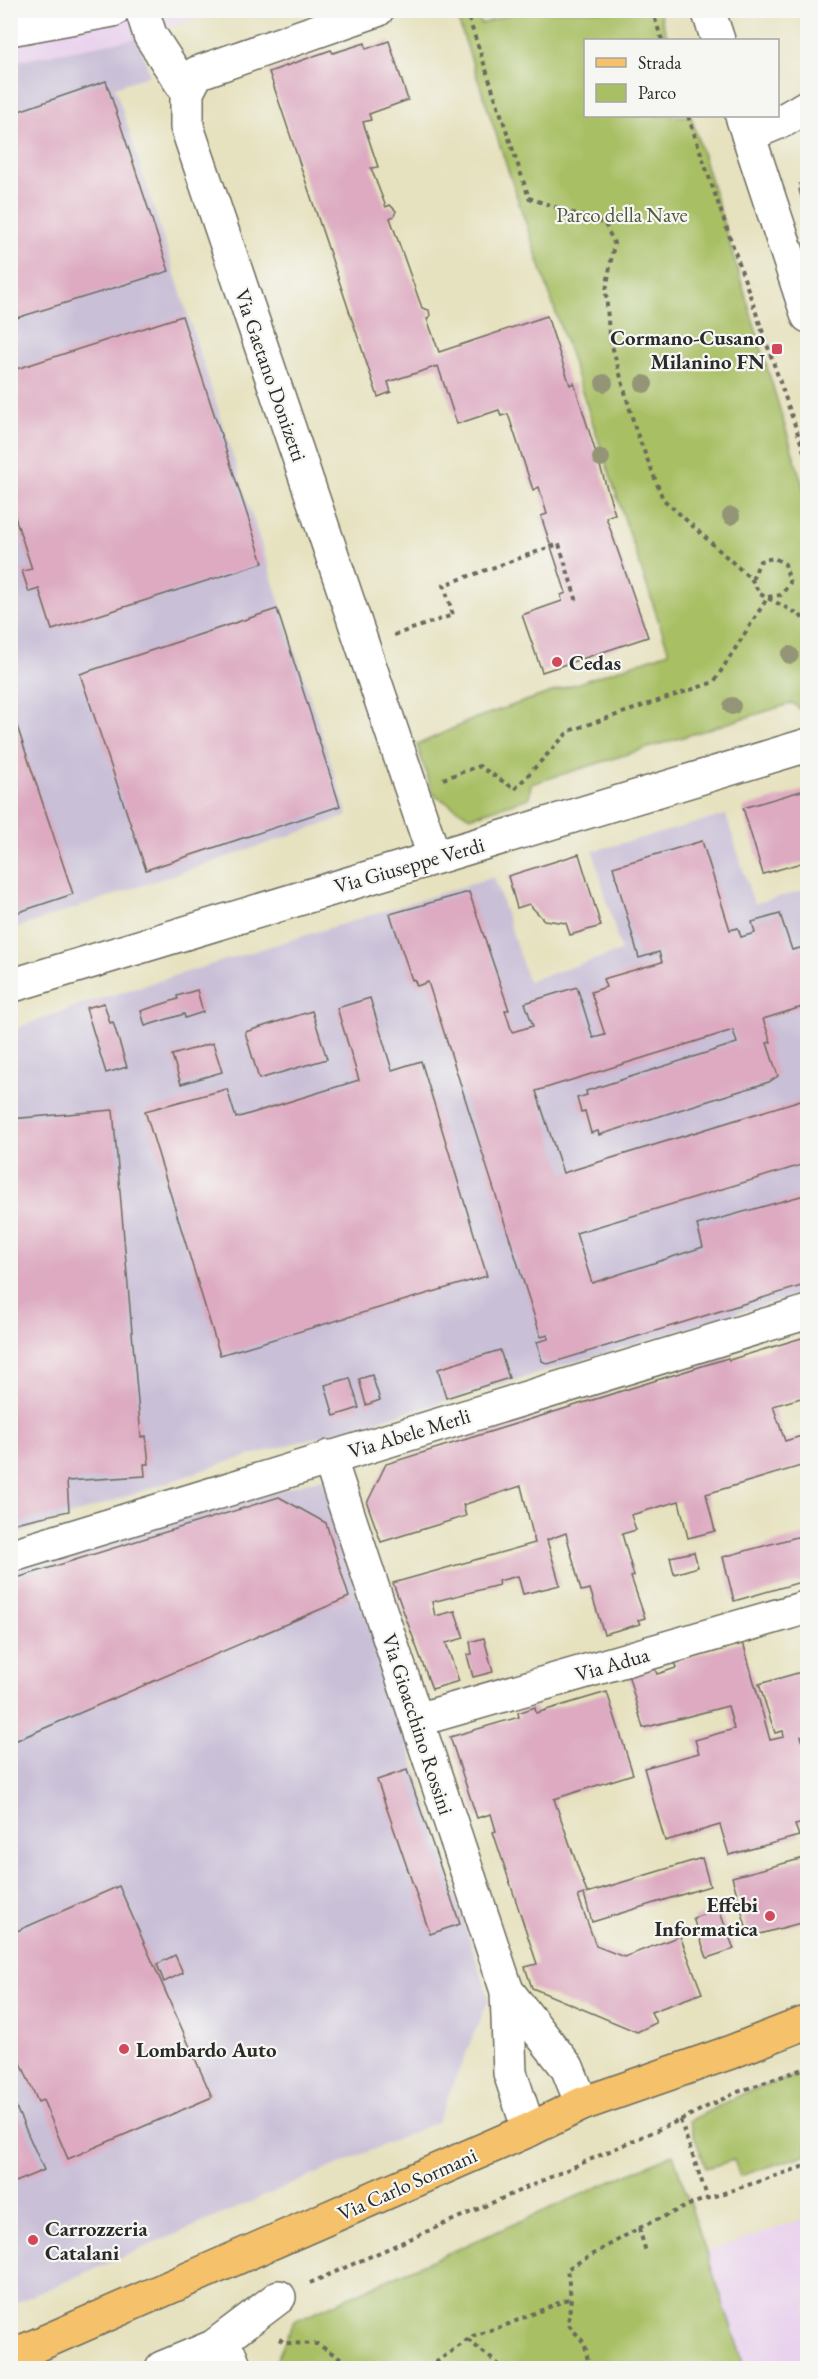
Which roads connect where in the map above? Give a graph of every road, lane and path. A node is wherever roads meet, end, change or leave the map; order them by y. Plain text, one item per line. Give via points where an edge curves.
1 (113, 10) edge
2 (142, 10) edge
3 (377, 10) edge
4 (466, 10) edge
5 (652, 10) edge
6 (708, 10) edge
7 (10, 29) edge
8 (662, 39) edge
9 (718, 39) edge
10 (187, 92) junction
11 (807, 106) edge
12 (688, 117) edge
13 (745, 125) edge
14 (807, 316) edge
15 (807, 464) edge
16 (752, 580) junction
17 (768, 597) junction
18 (577, 602) dead end
19 (807, 625) edge
20 (362, 646) junction
21 (807, 745) edge
22 (411, 790) junction
23 (434, 856) junction
24 (10, 986) edge
25 (807, 1312) edge
26 (329, 1457) junction
27 (10, 1556) edge
28 (807, 1607) edge
29 (417, 1720) junction
30 (507, 1991) junction
31 (807, 2022) edge
32 (807, 2067) edge
33 (582, 2104) junction
34 (680, 2120) junction
35 (530, 2130) junction
36 (807, 2165) edge
37 (708, 2199) junction
38 (639, 2228) junction
39 (646, 2252) dead end
40 (279, 2297) joint
41 (571, 2298) junction
42 (248, 2320) junction
43 (468, 2340) junction
44 (10, 2357) edge
45 (224, 2358) edge
46 (162, 2368) edge
47 (357, 2368) edge
48 (428, 2368) edge
49 (503, 2368) edge
50 (589, 2368) edge

1 - 7 street
2 - 10 street via 150,35
3 - 10 street via 196,73
4 - 16 path via 529,198 605,224 614,243 606,291 609,335 636,431 663,499
5 - 8 path
6 - 9 street
10 - 20 street, Via Gaetano Donizetti via 187,127
11 - 13 street via 784,120
12 - 15 path
13 - 14 street
16 - 17 path via 760,594
16 - 17 path via 760,561 774,558 785,564 790,583 781,595
17 - 19 path via 800,615
17 - 22 path via 714,682 569,732 515,789 479,766
18 - 20 path via 559,544 444,585 453,615
20 - 22 street, Via Gaetano Donizetti
21 - 23 street, Via Giuseppe Verdi
22 - 23 street, Via Gaetano Donizetti
23 - 24 street, Via Giuseppe Verdi
25 - 26 street, Via Abele Merli
26 - 27 street, Via Abele Merli
26 - 29 street, Via Gioacchino Rossini
28 - 29 street, Via Adua
29 - 30 street, Via Gioacchino Rossini
30 - 33 street, Via Gioacchino Rossini via 567,2067
30 - 35 street, Via Gioacchino Rossini via 510,2073
31 - 33 main road, Via Carlo Sormani
32 - 34 path via 735,2093
33 - 35 main road, Via Carlo Sormani
34 - 37 path
34 - 40 path
35 - 44 main road, Via Carlo Sormani
36 - 37 path
37 - 38 path
38 - 39 path
38 - 41 path via 567,2269
40 - 42 street
41 - 43 path
41 - 50 path via 568,2324 585,2344
42 - 45 street
42 - 47 path via 285,2343 317,2344
43 - 48 path
43 - 49 path
45 - 46 street

